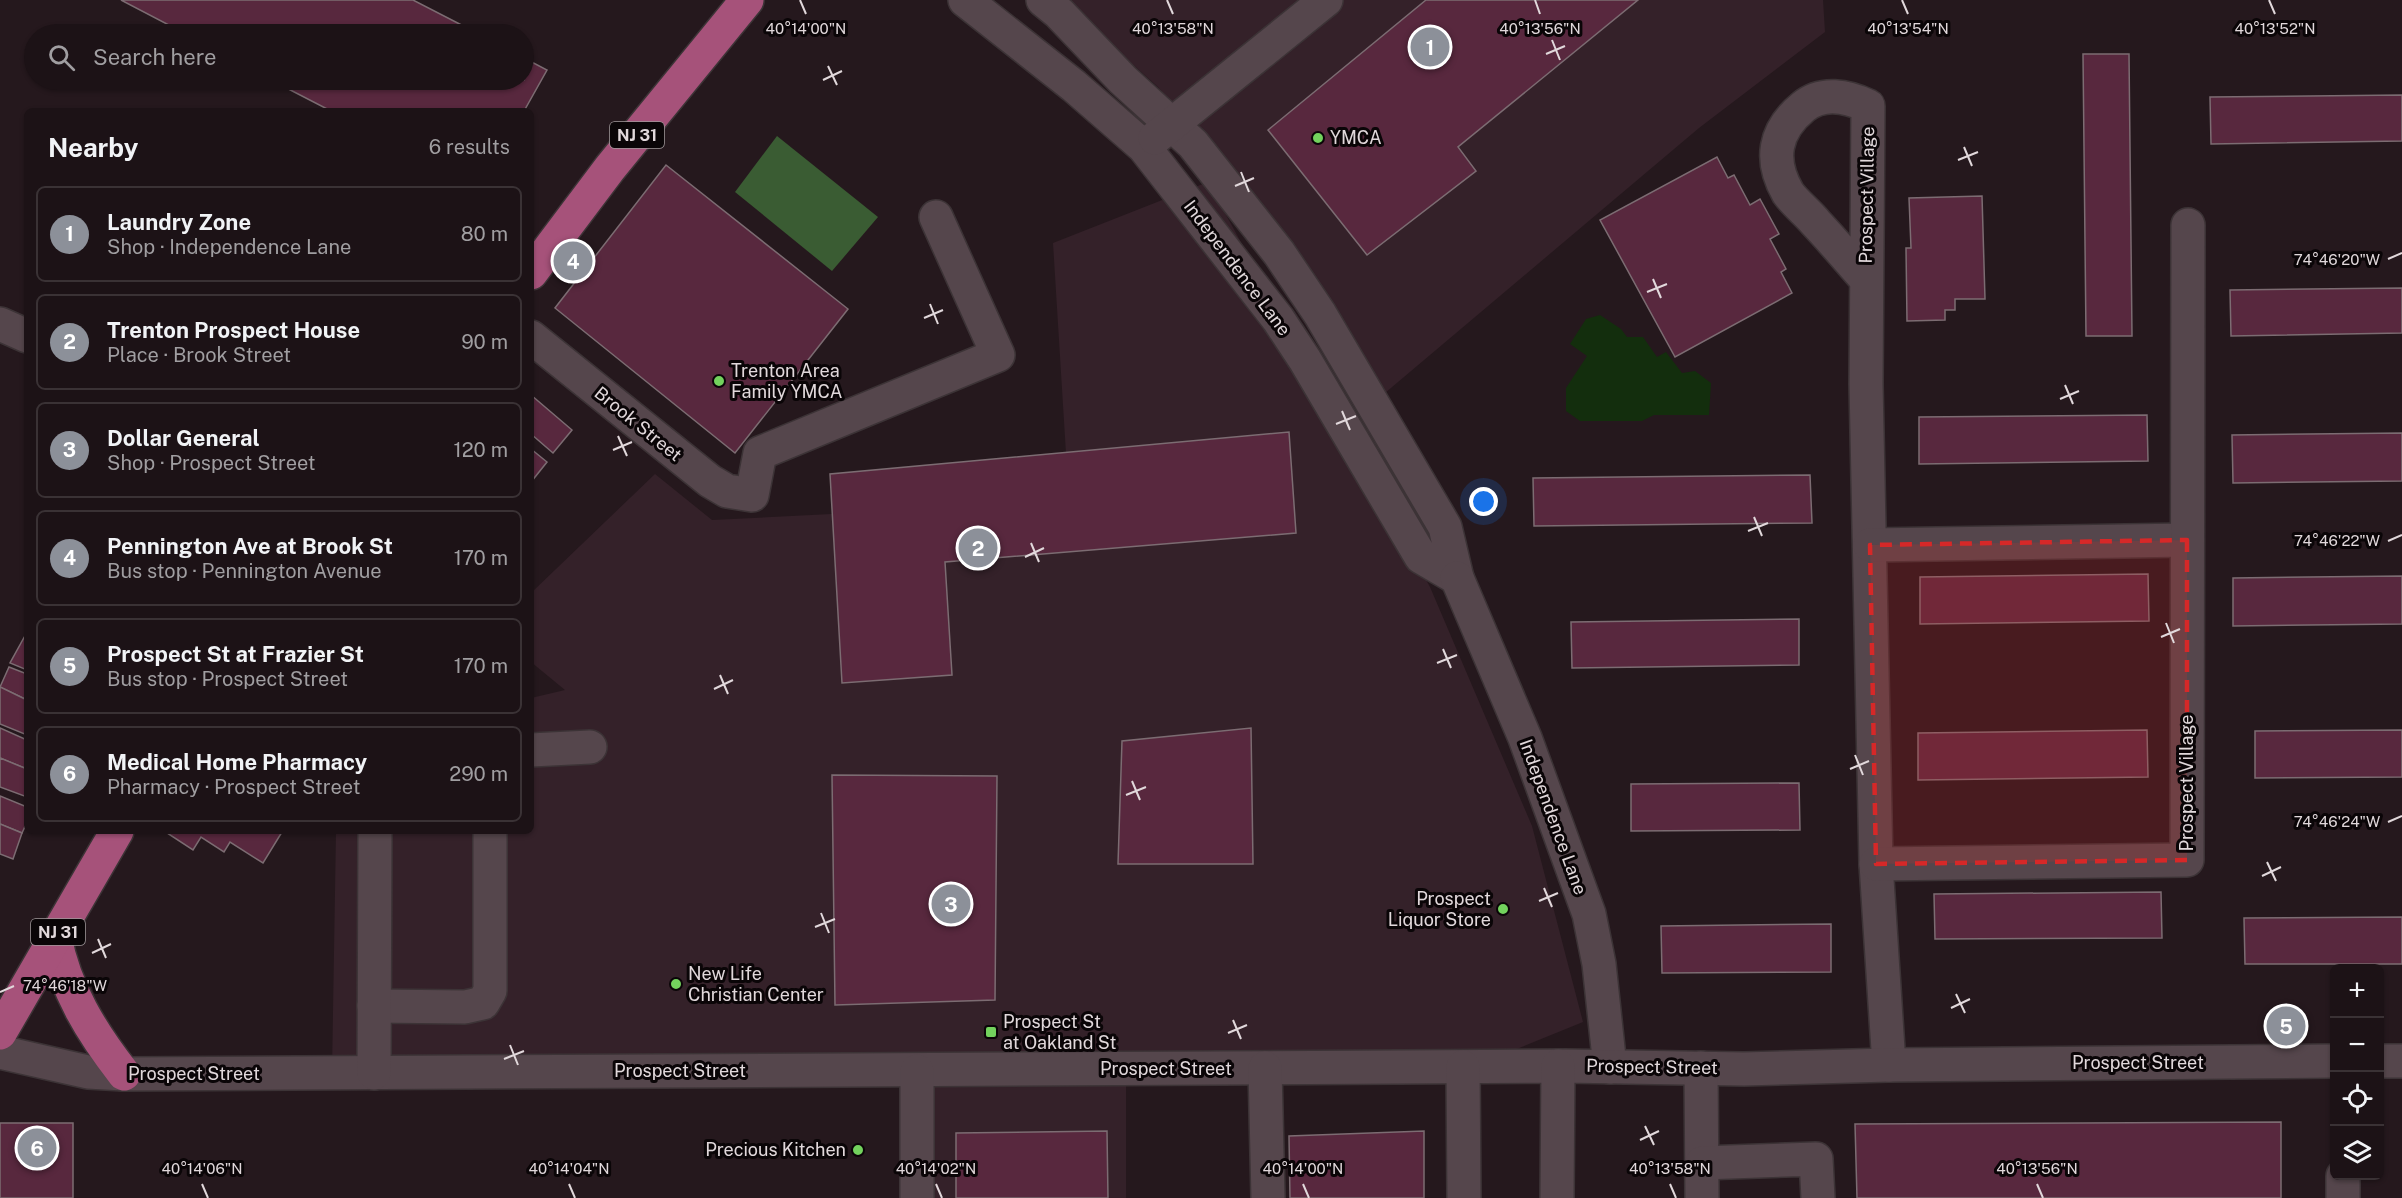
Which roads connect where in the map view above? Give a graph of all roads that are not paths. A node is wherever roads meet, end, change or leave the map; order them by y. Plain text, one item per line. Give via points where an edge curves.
1 (747, 0) edge
2 (965, 0) edge
3 (1043, 0) edge
4 (1326, 0) edge
5 (1172, 125) junction
6 (1144, 147) junction
7 (936, 217) dead end
8 (2188, 225) dead end
9 (534, 265) edge
10 (1865, 278) junction
11 (0, 324) edge
12 (24, 335) edge
13 (534, 340) edge
14 (2187, 540) junction
15 (1870, 545) junction
16 (1457, 578) junction
17 (590, 747) dead end
18 (534, 750) edge
19 (115, 834) edge
20 (375, 834) edge
21 (490, 834) edge
22 (1876, 864) junction
23 (55, 938) junction
24 (374, 1006) junction
25 (0, 1033) edge
26 (0, 1052) edge
27 (2330, 1061) edge
28 (2384, 1061) edge
29 (2402, 1061) edge
30 (1889, 1065) junction
31 (1558, 1066) junction
32 (1463, 1067) junction
33 (1610, 1067) junction
34 (1265, 1068) junction
35 (1701, 1068) junction
36 (917, 1071) junction
37 (374, 1073) junction
38 (124, 1074) junction
39 (1702, 1163) junction
40 (2343, 1180) edge
41 (917, 1198) edge
42 (1268, 1198) edge
43 (1464, 1198) edge
44 (1557, 1198) edge
45 (1702, 1198) edge
46 (1818, 1198) edge
47 (2343, 1198) edge

1 - 9 main road, NJ 31
2 - 6 street, Independence Lane
3 - 5 street, Independence Lane
4 - 5 street
5 - 6 street
5 - 16 street, Independence Lane via 1193,144 1240,202 1320,314 1445,527
6 - 16 street, Independence Lane via 1278,319 1421,557
7 - 13 street, Brook Street via 998,355 760,453 752,495 728,491 710,481
8 - 14 street, Prospect Village
10 - 10 street, Prospect Village via 1868,106 1854,99 1824,97 1806,104 1789,118 1778,140 1778,169 1789,194
10 - 15 street, Prospect Village
11 - 12 street
14 - 15 street
14 - 22 street, Prospect Village via 2187,861
15 - 22 street, Prospect Village
16 - 33 street, Independence Lane via 1525,738 1589,914 1599,964
17 - 18 street
19 - 23 main road, NJ 31
20 - 24 street
21 - 24 street via 490,991 483,1003
22 - 30 street, Prospect Village
23 - 25 main road, NJ 31
23 - 38 main road via 77,1005
24 - 37 street
26 - 38 street, Prospect Street via 88,1072
27 - 30 street, Prospect Street
28 - 29 street
30 - 35 street, Prospect Street
31 - 32 street, Prospect Street
31 - 33 street, Prospect Street
31 - 44 street
32 - 34 street, Prospect Street
32 - 43 street
33 - 35 street, Prospect Street
34 - 36 street, Prospect Street
34 - 42 street
35 - 39 street
36 - 37 street, Prospect Street
36 - 41 street
37 - 38 street, Prospect Street
39 - 45 street
39 - 46 street via 1816,1159
40 - 47 street

